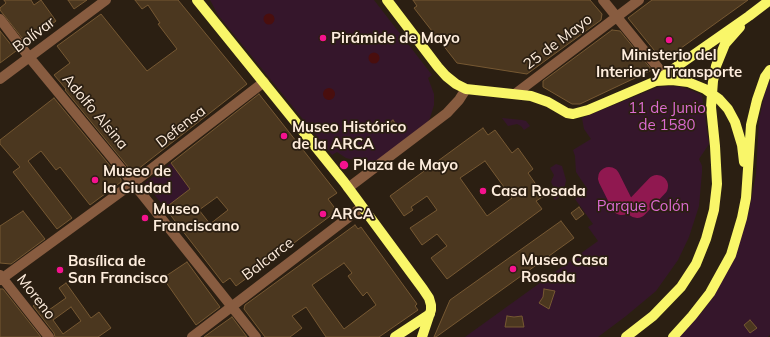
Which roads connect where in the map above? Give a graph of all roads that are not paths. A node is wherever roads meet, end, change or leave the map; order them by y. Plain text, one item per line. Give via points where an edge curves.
1 (106, 0) edge
2 (197, 0) edge
3 (204, 0) edge
4 (387, 0) edge
5 (603, 0) edge
6 (639, 0) edge
7 (770, 0) edge
8 (209, 15) junction
9 (749, 16) junction
10 (616, 17) junction
11 (0, 19) edge
12 (29, 57) junction
13 (770, 70) edge
14 (660, 78) junction
15 (0, 79) edge
16 (264, 82) junction
17 (466, 89) junction
18 (711, 93) junction
19 (515, 94) junction
20 (747, 178) junction
21 (134, 183) junction
22 (348, 188) junction
23 (362, 206) junction
24 (1, 278) edge
25 (232, 307) junction
26 (430, 314) junction
27 (49, 337) edge
28 (192, 337) edge
29 (256, 337) edge
30 (395, 337) edge
31 (422, 337) edge
32 (626, 337) edge
33 (673, 337) edge

1 - 12 street, Bolívar
2 - 8 main road
3 - 8 main road
4 - 17 main road via 446,76
5 - 10 street
6 - 10 street, 25 de Mayo
7 - 9 main road
8 - 16 main road
9 - 14 main road
9 - 18 main road via 725,44 716,66
10 - 14 street
10 - 19 street, 25 de Mayo
11 - 12 street, Adolfo Alsina
12 - 15 street, Bolívar
12 - 21 street, Adolfo Alsina
13 - 20 main road via 757,100 751,125
14 - 18 main road via 697,85
14 - 19 main road via 580,113 567,113 538,98
16 - 21 street, Defensa
16 - 22 main road
17 - 19 main road
17 - 22 street via 447,113
18 - 20 main road via 724,103 735,122 742,145
18 - 32 main road via 716,184 714,210 706,239 696,264 682,286 653,316
20 - 33 main road via 742,218 726,264 710,293
21 - 24 street, Defensa
21 - 25 street, Adolfo Alsina
22 - 23 main road
23 - 25 street, Balcarce
23 - 26 main road via 423,289 431,304
24 - 27 street, Moreno
25 - 28 street, Balcarce
25 - 29 street, Adolfo Alsina
26 - 30 main road
26 - 31 main road

